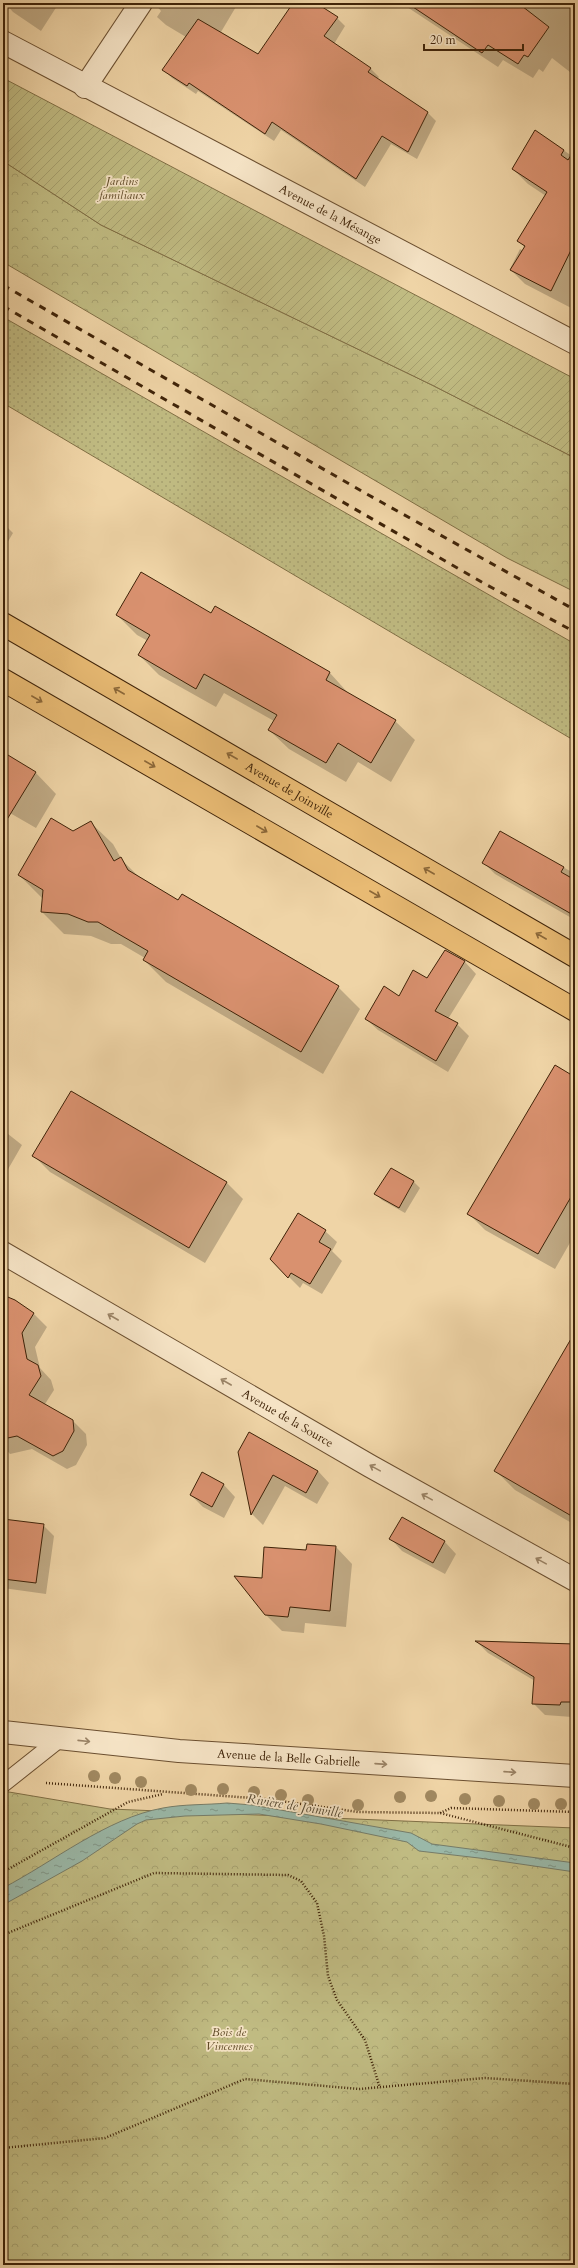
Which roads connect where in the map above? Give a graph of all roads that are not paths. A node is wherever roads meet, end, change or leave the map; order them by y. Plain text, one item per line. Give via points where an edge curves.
1 (141, 3) edge
2 (3, 42) edge
3 (85, 87) junction
4 (575, 343) edge
5 (3, 624) edge
6 (3, 680) edge
7 (575, 956) edge
8 (575, 1010) edge
9 (3, 1253) edge
10 (575, 1580) edge
11 (3, 1732) edge
12 (61, 1738) junction
13 (575, 1776) edge
14 (7, 1782) edge

1 - 3 street
2 - 3 street, Avenue de la Mésange
3 - 4 street, Avenue de la Mésange
7 -> 5 main road, Avenue de Joinville
6 -> 8 main road
10 -> 9 street, Avenue de la Source via 364,1462
11 - 12 street, Avenue de la Belle Gabrielle
12 -> 13 street, Avenue de la Belle Gabrielle via 179,1751
12 - 14 lane

